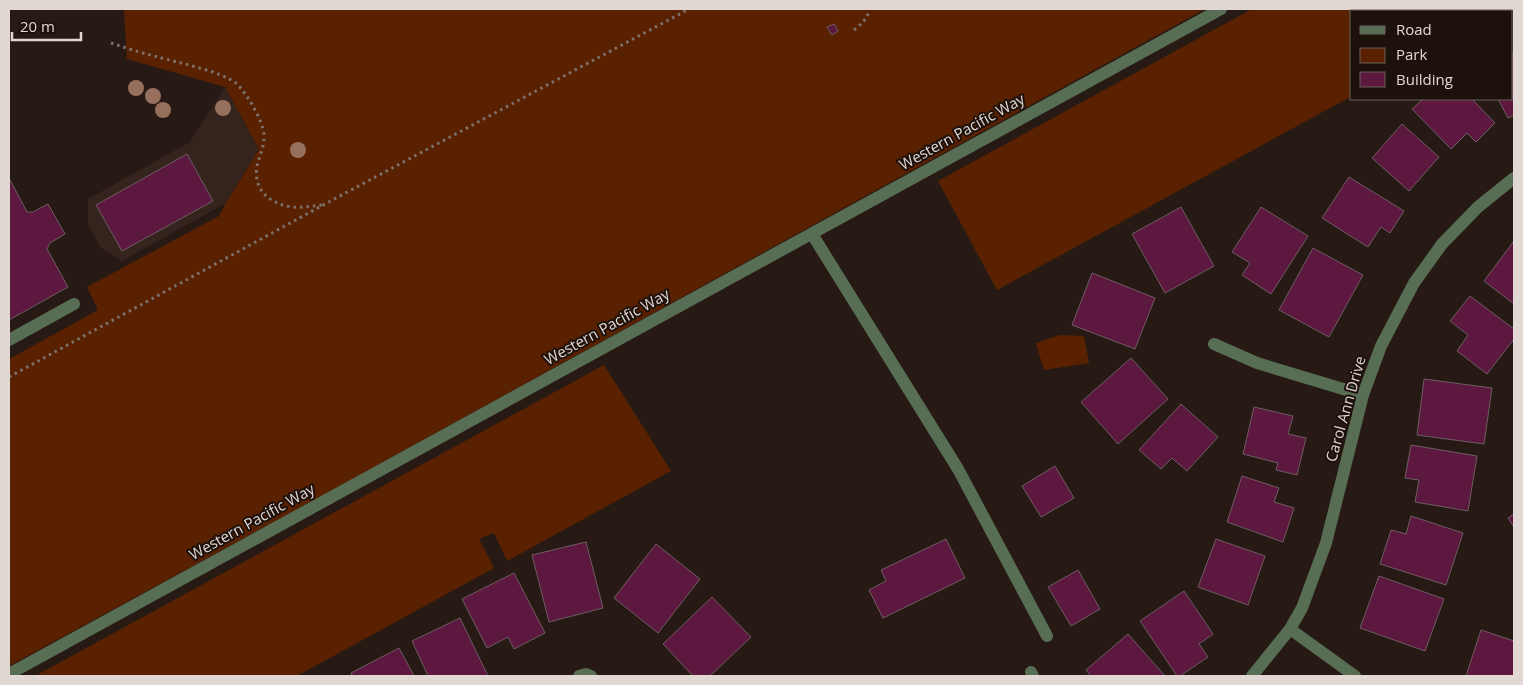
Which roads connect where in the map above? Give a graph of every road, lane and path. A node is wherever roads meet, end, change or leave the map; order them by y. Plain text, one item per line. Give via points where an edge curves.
1 (689, 9) edge
2 (869, 9) edge
3 (1221, 9) edge
4 (854, 30) dead end
5 (111, 43) dead end
6 (1514, 178) edge
7 (325, 204) junction
8 (812, 234) junction
9 (74, 304) dead end
10 (9, 340) edge
11 (1214, 344) dead end
12 (9, 378) edge
13 (1363, 395) junction
14 (1290, 629) junction
15 (1047, 636) dead end
16 (9, 674) edge
17 (579, 676) edge
18 (591, 676) edge
19 (1252, 676) edge
20 (1355, 676) edge

1 - 7 path
2 - 4 path via 863,22
3 - 8 street, Western Pacific Way
5 - 7 path via 223,76 235,83 256,112 264,133 256,179 261,192 290,207
6 - 13 street, Carol Ann Drive via 1478,207 1442,244 1414,283 1381,346
7 - 12 path
8 - 15 street via 958,469
8 - 16 street, Western Pacific Way
9 - 10 street
11 - 13 street via 1257,363
13 - 14 street, Carol Ann Drive via 1326,543 1302,608
14 - 19 street, Carol Ann Drive
14 - 20 street
17 - 18 street

